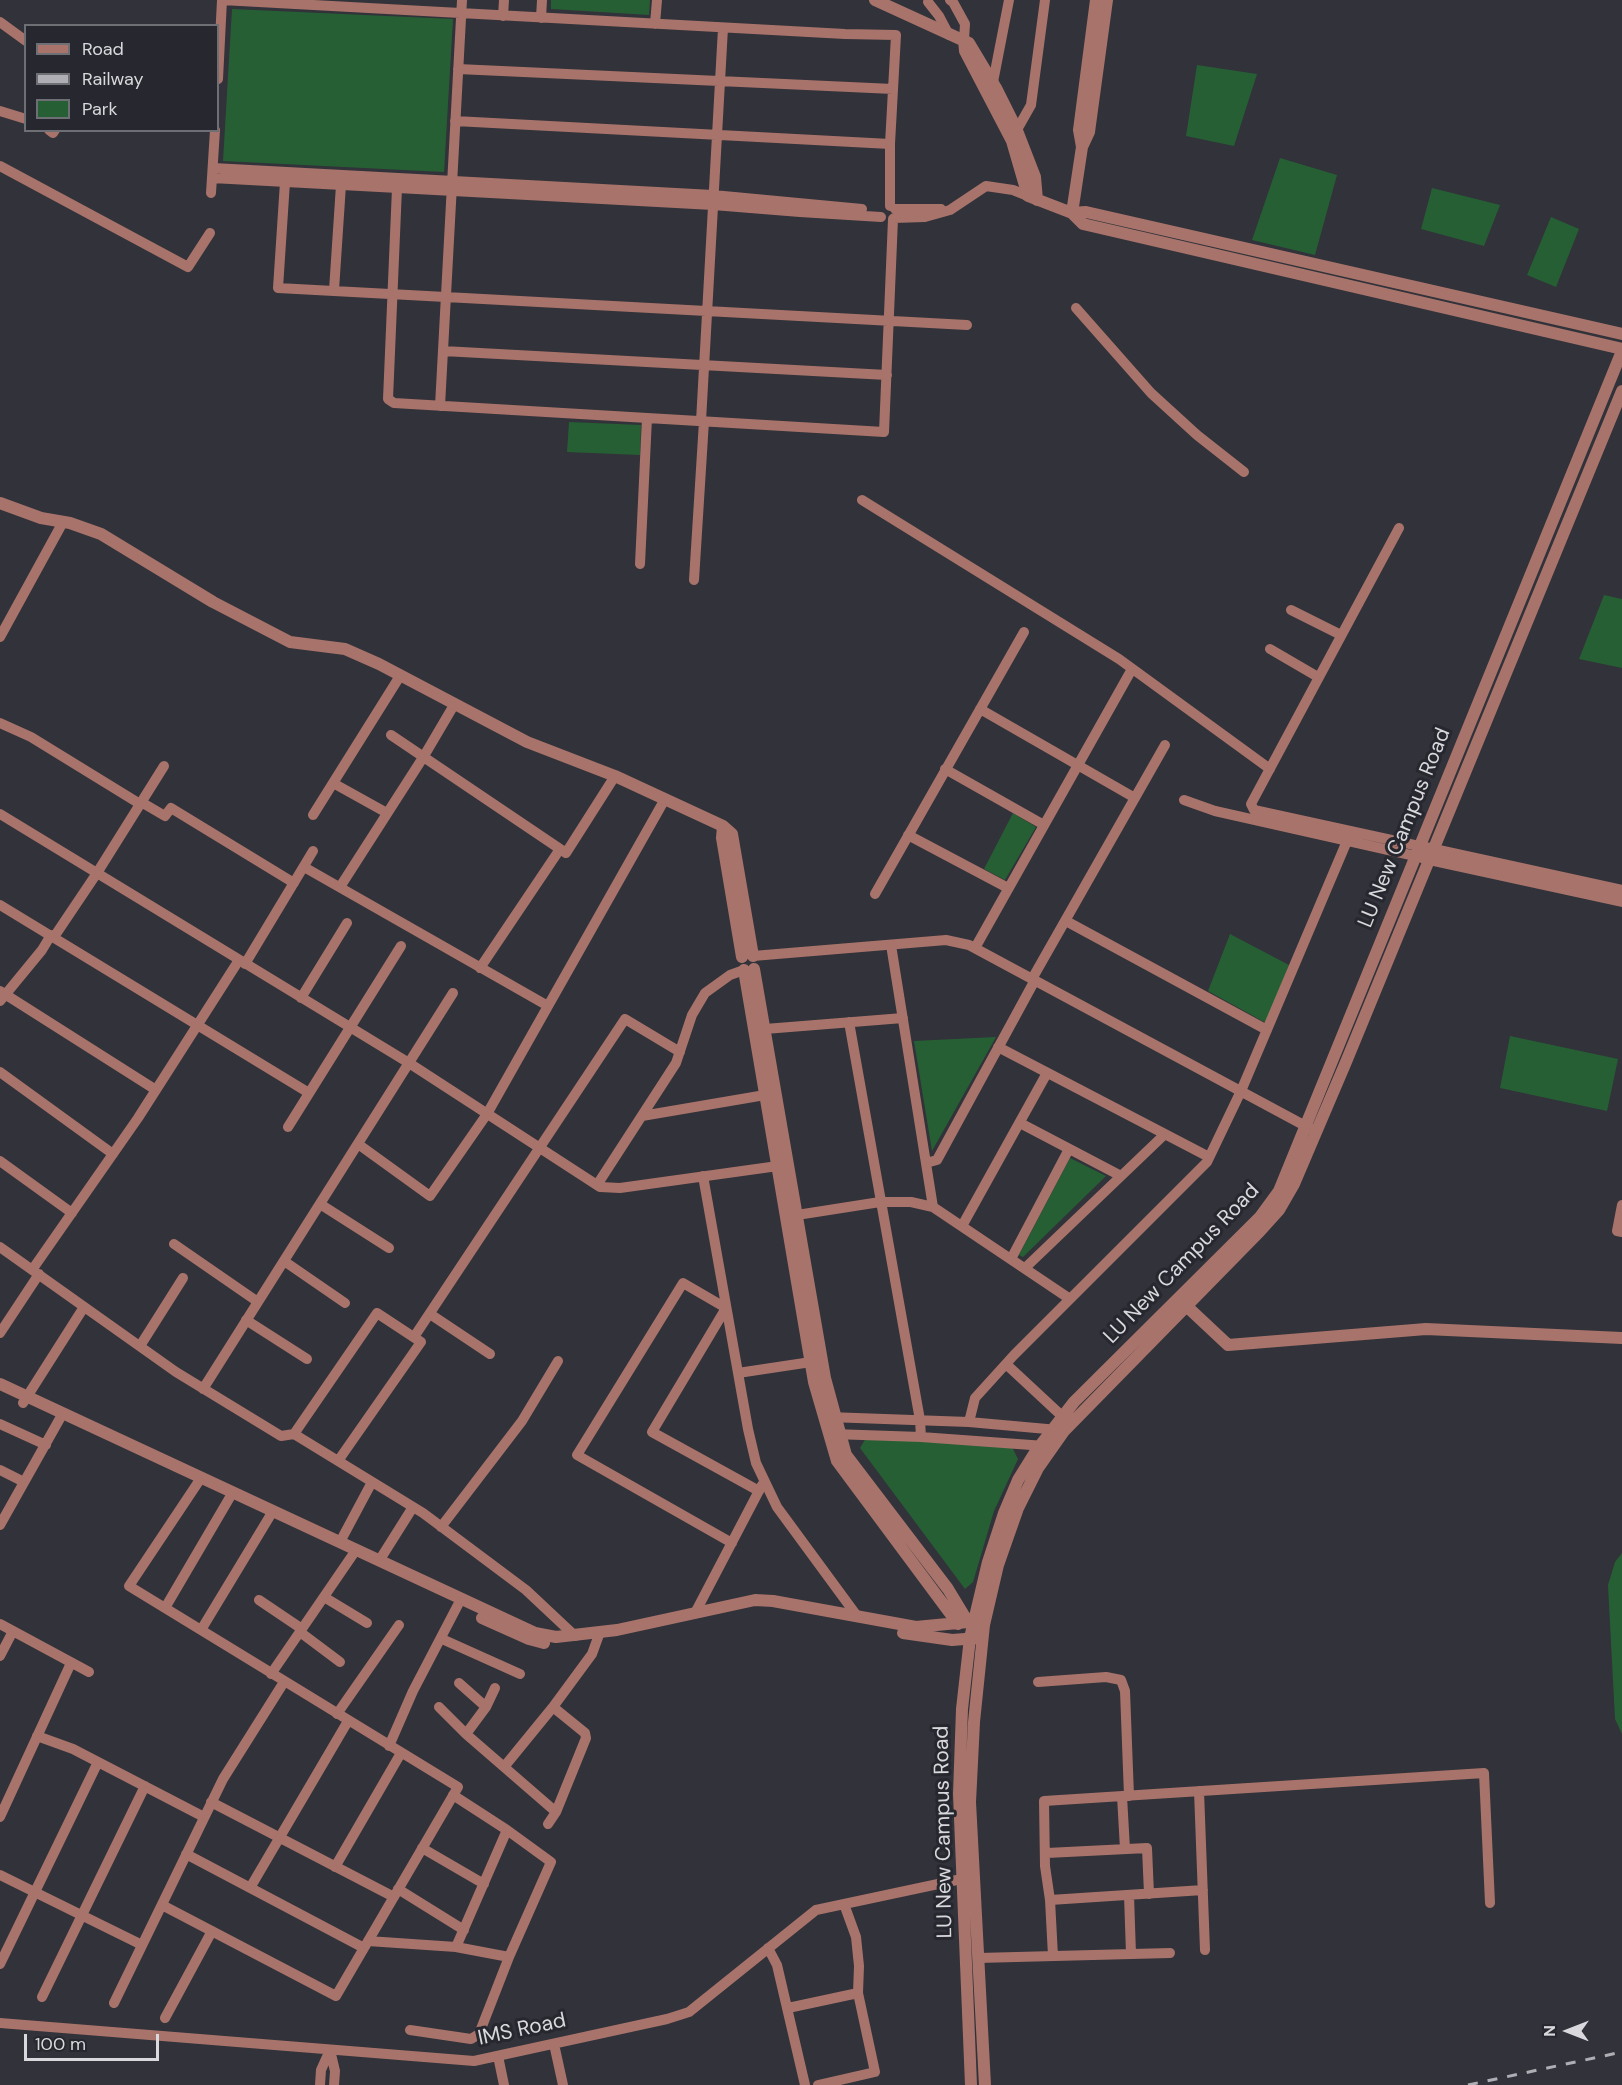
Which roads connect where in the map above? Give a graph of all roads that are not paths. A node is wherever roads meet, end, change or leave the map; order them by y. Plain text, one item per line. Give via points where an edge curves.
1 (222, 0) edge
2 (462, 0) edge
3 (504, 0) edge
4 (542, 0) edge
5 (657, 0) edge
6 (875, 0) edge
7 (950, 0) edge
8 (1008, 0) edge
9 (1045, 0) edge
10 (1096, 0) edge
11 (1107, 0) edge
12 (925, 1) edge
13 (461, 13) junction
14 (503, 16) junction
15 (540, 18) junction
16 (0, 22) edge
17 (656, 24) junction
18 (723, 28) junction
19 (949, 35) junction
20 (24, 40) edge
21 (964, 40) junction
22 (219, 59) edge
23 (458, 69) junction
24 (720, 82) junction
25 (993, 82) junction
26 (893, 89) junction
27 (0, 111) edge
28 (24, 117) edge
29 (455, 121) junction
30 (1016, 128) junction
31 (215, 132) edge
32 (717, 136) junction
33 (1012, 141) junction
34 (890, 144) junction
35 (1082, 147) junction
36 (0, 166) edge
37 (213, 173) junction
38 (285, 182) junction
39 (341, 185) junction
40 (452, 186) junction
41 (397, 188) junction
42 (212, 193) dead end
43 (1033, 198) junction
44 (713, 200) junction
45 (889, 213) junction
46 (1072, 213) junction
47 (210, 233) dead end
48 (1344, 277) junction
49 (334, 290) junction
50 (393, 293) junction
51 (446, 296) junction
52 (1076, 308) dead end
53 (707, 311) junction
54 (890, 321) junction
55 (967, 325) dead end
56 (1622, 334) edge
57 (1622, 350) edge
58 (443, 351) junction
59 (704, 365) junction
60 (887, 375) junction
61 (1622, 391) edge
62 (440, 406) junction
63 (647, 418) junction
64 (702, 421) junction
65 (1244, 472) dead end
66 (862, 500) dead end
67 (0, 503) edge
68 (63, 522) junction
69 (1399, 528) dead end
70 (640, 564) dead end
71 (694, 580) dead end
72 (1291, 610) dead end
73 (1024, 632) dead end
74 (1341, 635) junction
75 (0, 637) edge
76 (1270, 649) dead end
77 (1132, 669) junction
78 (400, 676) junction
79 (1318, 677) junction
80 (453, 705) junction
81 (980, 710) junction
82 (0, 723) edge
83 (391, 735) dead end
84 (1165, 745) dead end
85 (424, 756) junction
86 (1078, 765) junction
87 (164, 766) dead end
88 (1270, 769) junction
89 (945, 770) junction
90 (615, 776) junction
91 (333, 783) junction
92 (1135, 798) junction
93 (665, 799) junction
94 (1184, 800) dead end
95 (141, 803) junction
96 (387, 813) junction
97 (0, 814) edge
98 (313, 815) dead end
99 (1044, 825) junction
100 (908, 836) junction
101 (1347, 841) junction
102 (560, 849) junction
103 (313, 851) dead end
104 (1417, 851) junction
105 (1432, 855) junction
106 (304, 867) junction
107 (97, 873) junction
108 (294, 883) junction
109 (340, 887) junction
110 (1008, 888) junction
111 (1622, 891) edge
112 (874, 894) dead end
113 (1622, 901) edge
114 (0, 905) edge
115 (1066, 921) junction
116 (347, 923) dead end
117 (52, 936) junction
118 (891, 945) junction
119 (401, 946) dead end
120 (975, 948) junction
121 (242, 962) junction
122 (748, 963) junction
123 (480, 968) junction
124 (1034, 979) junction
125 (453, 993) dead end
126 (2, 995) edge
127 (301, 998) junction
128 (548, 1006) junction
129 (903, 1018) junction
130 (849, 1022) junction
131 (198, 1024) junction
132 (350, 1027) junction
133 (765, 1029) junction
134 (1267, 1030) junction
135 (998, 1047) junction
136 (680, 1052) junction
137 (409, 1063) junction
138 (0, 1072) edge
139 (1047, 1073) junction
140 (156, 1090) junction
141 (1241, 1091) junction
142 (309, 1093) junction
143 (765, 1095) junction
144 (487, 1114) junction
145 (642, 1116) junction
146 (1020, 1123) junction
147 (288, 1127) dead end
148 (1311, 1129) junction
149 (1165, 1134) junction
150 (358, 1144) junction
151 (539, 1147) junction
152 (1069, 1149) junction
153 (113, 1154) junction
154 (1209, 1157) junction
155 (0, 1161) edge
156 (926, 1163) junction
157 (783, 1165) junction
158 (703, 1176) junction
159 (1121, 1176) junction
160 (597, 1185) junction
161 (880, 1202) junction
162 (320, 1204) junction
163 (1622, 1205) edge
164 (933, 1207) junction
165 (72, 1213) junction
166 (797, 1215) junction
167 (962, 1226) junction
168 (1622, 1232) edge
169 (174, 1244) dead end
170 (0, 1247) edge
171 (388, 1248) dead end
172 (1011, 1259) junction
173 (284, 1261) junction
174 (1025, 1268) junction
175 (36, 1272) junction
176 (183, 1278) dead end
177 (1070, 1299) junction
178 (258, 1302) junction
179 (1182, 1302) junction
180 (345, 1303) dead end
181 (84, 1307) junction
182 (726, 1308) junction
183 (430, 1314) junction
184 (246, 1320) junction
185 (0, 1333) edge
186 (414, 1337) junction
187 (1622, 1338) edge
188 (140, 1346) junction
189 (490, 1354) dead end
190 (307, 1359) dead end
191 (558, 1361) dead end
192 (811, 1362) junction
193 (1006, 1364) junction
194 (738, 1374) junction
195 (0, 1384) edge
196 (203, 1389) junction
197 (0, 1392) edge
198 (25, 1400) junction
199 (61, 1417) junction
200 (831, 1417) junction
201 (1063, 1417) junction
202 (920, 1420) junction
203 (969, 1422) junction
204 (0, 1424) edge
205 (1058, 1430) junction
206 (294, 1434) junction
207 (835, 1434) junction
208 (921, 1437) junction
209 (46, 1445) junction
210 (1046, 1447) junction
211 (338, 1461) junction
212 (0, 1470) edge
213 (199, 1481) junction
214 (24, 1482) junction
215 (372, 1482) junction
216 (762, 1486) junction
217 (231, 1496) junction
218 (413, 1507) junction
219 (272, 1515) junction
220 (2, 1519) edge
221 (441, 1527) junction
222 (340, 1542) junction
223 (732, 1543) junction
224 (354, 1553) junction
225 (379, 1561) junction
226 (324, 1597) junction
227 (260, 1600) dead end
228 (459, 1602) junction
229 (775, 1605) junction
230 (165, 1608) junction
231 (695, 1613) junction
232 (857, 1616) junction
233 (367, 1623) dead end
234 (0, 1624) edge
235 (659, 1624) junction
236 (399, 1625) dead end
237 (973, 1628) junction
238 (201, 1630) junction
239 (13, 1631) junction
240 (301, 1631) junction
241 (933, 1632) junction
242 (575, 1636) junction
243 (599, 1636) junction
244 (442, 1639) junction
245 (0, 1656) edge
246 (340, 1662) dead end
247 (71, 1663) junction
248 (89, 1672) dead end
249 (271, 1674) junction
250 (520, 1674) dead end
251 (284, 1682) junction
252 (1038, 1682) dead end
253 (459, 1683) dead end
254 (495, 1688) dead end
255 (439, 1707) dead end
256 (486, 1707) junction
257 (553, 1707) junction
258 (338, 1714) junction
259 (348, 1720) junction
260 (466, 1734) junction
261 (37, 1736) junction
262 (389, 1746) junction
263 (401, 1753) junction
264 (98, 1762) junction
265 (504, 1767) junction
266 (145, 1786) junction
267 (0, 1788) edge
268 (1199, 1791) junction
269 (11, 1794) junction
270 (453, 1795) junction
271 (1125, 1796) junction
272 (212, 1802) junction
273 (556, 1812) junction
274 (0, 1817) edge
275 (204, 1817) junction
276 (548, 1824) dead end
277 (507, 1830) junction
278 (278, 1837) junction
279 (422, 1848) junction
280 (1125, 1849) junction
281 (1047, 1853) junction
282 (186, 1854) junction
283 (335, 1867) junction
284 (0, 1875) edge
285 (968, 1878) junction
286 (484, 1884) junction
287 (250, 1888) junction
288 (1203, 1890) junction
289 (35, 1892) junction
290 (396, 1893) junction
291 (1149, 1894) junction
292 (1129, 1895) junction
293 (1050, 1900) junction
294 (1490, 1903) dead end
295 (844, 1904) junction
296 (162, 1905) junction
297 (81, 1915) junction
298 (464, 1930) junction
299 (212, 1931) junction
300 (366, 1944) junction
301 (142, 1945) junction
302 (456, 1947) junction
303 (768, 1948) junction
304 (1205, 1950) dead end
305 (1170, 1953) dead end
306 (1131, 1954) junction
307 (1053, 1956) junction
308 (509, 1957) junction
309 (978, 1958) junction
310 (0, 1964) edge
311 (858, 1993) junction
312 (42, 1997) dead end
313 (114, 2003) dead end
314 (788, 2008) junction
315 (165, 2018) dead end
316 (0, 2024) edge
317 (410, 2030) dead end
318 (554, 2044) junction
319 (330, 2050) junction
320 (498, 2056) junction
321 (320, 2085) edge
322 (334, 2085) edge
323 (504, 2085) edge
324 (563, 2085) edge
325 (805, 2085) edge
326 (818, 2085) edge
327 (971, 2085) edge
328 (985, 2085) edge

1 - 13 street
1 - 22 street
2 - 13 street
3 - 14 street
4 - 15 street
5 - 17 street
6 - 19 street
7 - 21 street via 965,24
8 - 25 street
9 - 30 street via 1031,105
10 - 35 street via 1079,130
11 - 35 street via 1089,132
12 - 19 street
13 - 14 street
13 - 23 street
14 - 15 street
15 - 17 street
16 - 20 street
17 - 18 street
18 - 24 street
18 - 26 street via 896,35
19 - 21 street
21 - 25 street
21 - 33 street via 965,51
23 - 24 street
23 - 29 street
24 - 26 street
24 - 32 street
25 - 30 street
26 - 34 street
27 - 28 street
29 - 32 street
29 - 40 street
30 - 33 street
30 - 43 street via 1035,177
31 - 37 street
32 - 34 street
32 - 44 street
33 - 43 street
34 - 45 street
35 - 46 street
36 - 47 street via 188,267
37 - 38 street
37 - 40 street
37 - 42 street
38 - 39 street
38 - 49 street via 278,288
39 - 41 street
39 - 49 street
40 - 41 street
40 - 44 street
40 - 51 street
41 - 50 street
43 - 45 street via 987,186 950,210 925,217
43 - 46 street
44 - 45 street
44 - 53 street
45 - 54 street
46 - 48 street via 1086,212
48 - 56 street
48 - 57 street
49 - 50 street
50 - 51 street
50 - 62 street via 388,399 394,403
51 - 53 street
51 - 58 street
52 - 65 street via 1151,393
53 - 54 street
53 - 59 street
54 - 55 street
54 - 60 street
57 - 104 street, LU New Campus Road
58 - 59 street
58 - 62 street
59 - 60 street
59 - 64 street
60 - 64 street via 884,432
61 - 105 street, LU New Campus Road
62 - 63 street
63 - 64 street
63 - 70 street
64 - 71 street
66 - 77 street
67 - 68 street
68 - 75 street
68 - 78 street via 101,534 213,602 290,642 345,649
69 - 74 street
72 - 74 street
73 - 81 street
74 - 79 street
76 - 79 street
77 - 86 street
77 - 88 street
78 - 80 street
78 - 91 street
79 - 88 street
80 - 85 street
80 - 90 street via 527,742
81 - 86 street
81 - 89 street
82 - 95 street via 31,737
83 - 85 street
84 - 92 street
85 - 96 street
85 - 102 street
86 - 92 street
86 - 99 street
87 - 95 street
88 - 104 street via 1251,804 1254,810
89 - 99 street
89 - 100 street
90 - 93 street
90 - 102 street via 566,854
91 - 96 street
91 - 98 street
92 - 115 street
93 - 122 street via 723,826 722,838
93 - 128 street
94 - 101 street via 1215,811
95 - 107 street
95 - 108 street via 165,816 171,808
96 - 109 street
97 - 107 street
99 - 110 street
100 - 110 street
100 - 112 street
101 - 104 street
101 - 134 street
102 - 123 street
103 - 106 street
104 - 105 street
104 - 148 street, LU New Campus Road
105 - 111 street
105 - 113 street
105 - 148 street, LU New Campus Road
106 - 108 street
106 - 109 street
107 - 117 street
107 - 121 street
108 - 121 street
109 - 123 street
110 - 120 street
114 - 117 street
115 - 124 street
115 - 134 street
116 - 127 street
117 - 126 street
117 - 131 street
118 - 120 street via 946,940
118 - 122 street
118 - 129 street
119 - 132 street
120 - 124 street
121 - 127 street
121 - 131 street
122 - 133 street
122 - 136 street via 705,993 692,1015
122 - 143 street
123 - 128 street
124 - 135 street
124 - 141 street
125 - 137 street
126 - 140 street
127 - 132 street
128 - 144 street
129 - 130 street
129 - 156 street
130 - 133 street
130 - 161 street
131 - 140 street
131 - 142 street
132 - 137 street
132 - 142 street
133 - 157 street
134 - 141 street
135 - 139 street
135 - 156 street via 937,1160
136 - 145 street
136 - 151 street via 625,1019
137 - 144 street
137 - 150 street
138 - 153 street
139 - 146 street
139 - 149 street
140 - 153 street
141 - 148 street
141 - 154 street
142 - 147 street
143 - 145 street
143 - 157 street
144 - 150 street via 430,1196
144 - 151 street
145 - 160 street
146 - 152 street
146 - 167 street
148 - 179 street, LU New Campus Road via 1294,1184 1279,1210
149 - 154 street
149 - 159 street
150 - 162 street
151 - 160 street
151 - 183 street
152 - 159 street
152 - 172 street
153 - 165 street
154 - 177 street
155 - 165 street
156 - 164 street
157 - 158 street
157 - 166 street
157 - 192 street
158 - 160 street via 620,1188
158 - 182 street
159 - 174 street
161 - 164 street
161 - 166 street
161 - 202 street
162 - 171 street
162 - 173 street
163 - 168 street via 1617,1231
164 - 167 street
165 - 175 street
166 - 200 street
167 - 172 street
169 - 178 street
170 - 175 street
172 - 174 street
173 - 178 street
173 - 180 street
174 - 177 street
175 - 181 street
175 - 185 street
176 - 188 street
177 - 193 street
178 - 184 street
179 - 187 street via 1228,1345 1426,1329
179 - 201 street, LU New Campus Road via 1074,1402
179 - 205 street, LU New Campus Road
181 - 188 street
181 - 198 street
182 - 194 street
182 - 216 street via 652,1432
182 - 223 street via 683,1283 577,1455
183 - 186 street
183 - 189 street
184 - 190 street
184 - 196 street
186 - 206 street via 376,1313
186 - 211 street via 421,1342
188 - 196 street
191 - 221 street via 522,1421
192 - 194 street
192 - 200 street
193 - 201 street
193 - 203 street via 975,1398
194 - 216 street
195 - 198 street
196 - 206 street via 281,1436
197 - 198 street
198 - 199 street
199 - 209 street
199 - 213 street
200 - 202 street
200 - 207 street
201 - 205 street, LU New Campus Road
202 - 203 street
202 - 208 street
203 - 205 street
204 - 209 street
205 - 210 street, LU New Campus Road
206 - 211 street
207 - 208 street
207 - 237 street via 846,1455
208 - 210 street
209 - 214 street
210 - 237 street, LU New Campus Road via 1018,1480 1004,1512
211 - 215 street
212 - 214 street
213 - 217 street
213 - 230 street via 129,1586
214 - 220 street
215 - 218 street
215 - 222 street
216 - 223 street
216 - 232 street
217 - 219 street
217 - 230 street
218 - 221 street
218 - 225 street
219 - 222 street
219 - 224 street
219 - 238 street
221 - 242 street via 526,1590
222 - 224 street
223 - 231 street
224 - 225 street
224 - 226 street
224 - 228 street
225 - 228 street
226 - 233 street
226 - 240 street
227 - 240 street
228 - 242 street via 535,1633
228 - 243 street via 529,1639 562,1645
228 - 244 street
229 - 231 street via 755,1600
229 - 232 street
229 - 235 street
229 - 241 street
230 - 238 street
231 - 235 street
232 - 241 street
234 - 239 street
235 - 243 street
236 - 258 street
237 - 241 street
237 - 241 street via 952,1640
237 - 285 street, LU New Campus Road via 962,1709 959,1794
238 - 249 street
239 - 245 street
239 - 247 street
240 - 246 street
240 - 249 street
242 - 243 street
243 - 257 street via 592,1654
244 - 250 street
244 - 262 street
247 - 248 street
247 - 261 street
249 - 251 street
251 - 258 street
251 - 272 street via 222,1779
252 - 271 street via 1106,1677 1121,1680 1125,1691
253 - 256 street
254 - 256 street
255 - 260 street
256 - 260 street
257 - 265 street
257 - 273 street via 586,1738
258 - 259 street
259 - 262 street
259 - 278 street
260 - 265 street
261 - 264 street
261 - 269 street
262 - 263 street
263 - 270 street via 458,1787
263 - 283 street
264 - 266 street
264 - 289 street
265 - 273 street
266 - 275 street
266 - 297 street
267 - 269 street
268 - 271 street
268 - 288 street
268 - 294 street via 1484,1773
269 - 274 street
270 - 277 street
270 - 279 street
271 - 280 street
271 - 281 street via 1044,1801
272 - 275 street
272 - 278 street
273 - 276 street
275 - 282 street
277 - 286 street
277 - 308 street via 551,1862
278 - 283 street
278 - 287 street
279 - 286 street
279 - 290 street
280 - 281 street
280 - 291 street via 1147,1848
281 - 293 street
282 - 287 street
282 - 296 street
283 - 290 street
284 - 289 street
285 - 295 street, IMS Road
285 - 309 street, LU New Campus Road
285 - 327 street, LU New Campus Road
286 - 298 street
287 - 300 street
288 - 291 street
288 - 304 street
289 - 297 street
289 - 310 street
290 - 298 street
290 - 300 street
291 - 292 street
292 - 293 street
292 - 306 street
293 - 307 street
295 - 303 street, IMS Road via 816,1910
295 - 311 street via 856,1937
296 - 299 street
296 - 301 street
297 - 301 street
297 - 312 street
298 - 302 street
299 - 300 street via 336,1996
299 - 315 street
300 - 302 street
301 - 313 street
302 - 308 street
303 - 314 street via 777,1965
303 - 318 street, IMS Road via 689,2012
305 - 306 street
306 - 307 street
307 - 309 street
308 - 317 street via 478,2034 471,2039
309 - 328 street, LU New Campus Road
311 - 314 street
311 - 326 street via 875,2072
314 - 325 street
316 - 319 street, IMS Road
318 - 320 street, IMS Road
318 - 324 street
319 - 320 street, IMS Road via 474,2061
319 - 321 street via 321,2070
319 - 322 street
320 - 323 street

